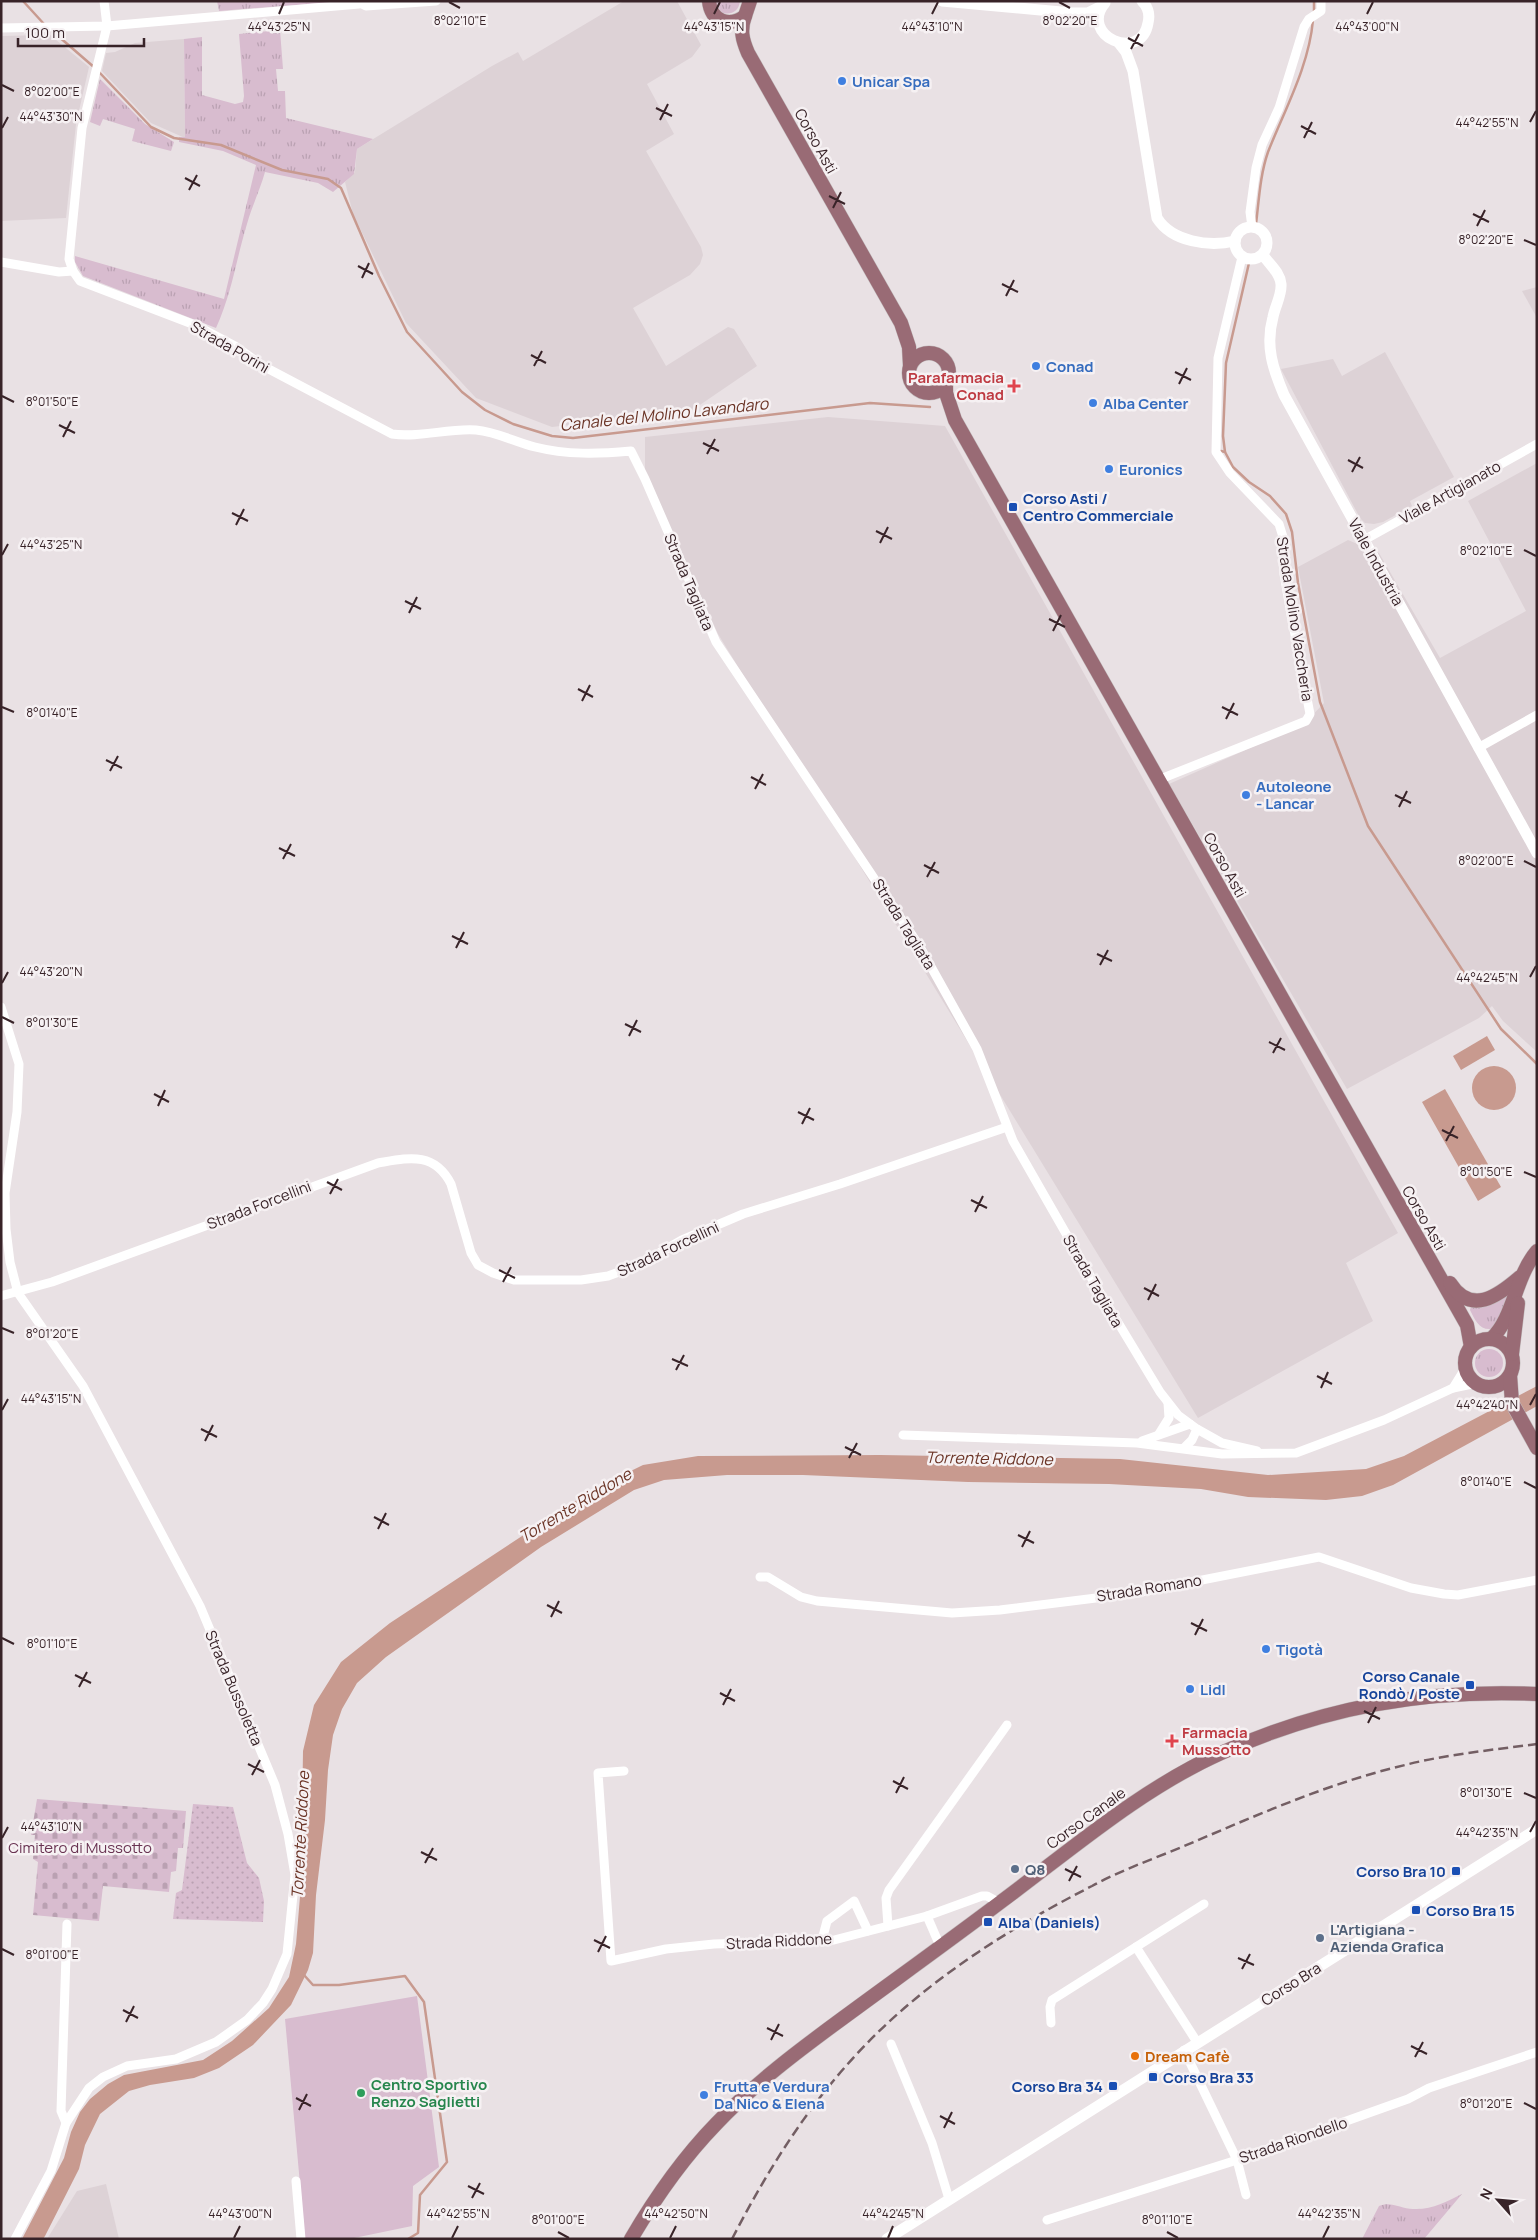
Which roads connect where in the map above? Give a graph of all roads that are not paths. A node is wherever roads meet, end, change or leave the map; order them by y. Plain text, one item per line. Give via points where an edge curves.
1 (104, 1) edge
2 (436, 1) edge
3 (942, 1) edge
4 (1142, 1) edge
5 (1321, 1) edge
6 (358, 3) edge
7 (1104, 3) edge
8 (749, 7) edge
9 (711, 8) edge
10 (1072, 13) junction
11 (1100, 25) junction
12 (106, 26) junction
13 (1, 28) edge
14 (1134, 41) junction
15 (1119, 43) junction
16 (748, 53) junction
17 (1132, 72) junction
18 (1249, 225) junction
19 (1233, 243) junction
20 (1264, 258) junction
21 (1243, 260) junction
22 (1, 262) edge
23 (72, 272) junction
24 (901, 323) junction
25 (926, 353) junction
26 (910, 365) junction
27 (946, 383) junction
28 (930, 393) junction
29 (955, 420) junction
30 (1537, 444) edge
31 (631, 451) joint
32 (1364, 540) junction
33 (1537, 715) edge
34 (1478, 748) junction
35 (1158, 780) junction
36 (1537, 853) edge
37 (1, 1007) edge
38 (1007, 1127) junction
39 (1365, 1147) junction
40 (1537, 1251) edge
41 (1537, 1262) edge
42 (1520, 1277) junction
43 (18, 1293) junction
44 (1, 1296) edge
45 (1467, 1325) junction
46 (1489, 1338) junction
47 (1471, 1347) junction
48 (1512, 1354) junction
49 (1466, 1367) junction
50 (1510, 1375) junction
51 (1483, 1385) junction
52 (1453, 1388) junction
53 (1168, 1402) junction
54 (1512, 1404) junction
55 (1193, 1427) junction
56 (903, 1435) dead end
57 (1157, 1436) junction
58 (1136, 1443) junction
59 (1184, 1448) junction
60 (1537, 1448) edge
61 (1257, 1451) junction
62 (760, 1577) dead end
63 (1537, 1580) edge
64 (1537, 1694) edge
65 (1007, 1725) dead end
66 (624, 1771) dead end
67 (1537, 1829) edge
68 (1000, 1903) junction
69 (1204, 1904) dead end
70 (927, 1916) junction
71 (67, 1924) dead end
72 (888, 1926) junction
73 (868, 1931) junction
74 (822, 1940) junction
75 (940, 1946) junction
76 (1136, 1947) junction
77 (1051, 2023) dead end
78 (1197, 2042) junction
79 (891, 2044) dead end
80 (1184, 2050) junction
81 (1537, 2052) edge
82 (66, 2123) junction
83 (1237, 2160) junction
84 (296, 2181) dead end
85 (1246, 2195) dead end
86 (949, 2199) junction
87 (1047, 2220) dead end
88 (15, 2239) edge
89 (301, 2239) edge
90 (631, 2239) edge
91 (887, 2239) edge

1 - 12 street
2 - 6 street via 366,6
3 - 10 street
4 - 14 street via 1148,11 1148,25
5 - 18 street via 1319,13 1309,19 1279,108 1262,145
6 - 12 street
7 - 10 street via 1088,13
7 - 11 street
8 - 9 main road via 732,22
8 - 16 main road, Corso Asti via 741,27
9 - 16 main road, Corso Asti
10 - 11 street
11 - 15 street via 1107,37
12 - 13 street
12 - 23 street via 82,128 69,260
14 - 15 street
14 - 17 street
15 - 17 street via 1126,52
16 - 24 main road, Corso Asti
17 - 19 street via 1157,218 1168,232 1182,238
18 - 19 street via 1239,232
18 - 20 street via 1267,237
19 - 21 street
20 - 21 street
20 - 32 street, Viale Industria via 1281,283 1269,336 1274,372 1294,416
21 - 35 street, Strada Molino Vaccheria via 1218,358 1216,452 1230,473 1279,524 1289,606 1310,714 1306,721
22 - 23 street
23 - 31 street, Strada Porini via 80,281 187,321 221,338 263,366 392,434 414,436 489,431 552,451 590,454
24 - 25 main road, Corso Asti
24 - 26 main road, Corso Asti via 909,347
25 - 26 main road via 916,357
25 - 27 main road via 936,354 944,360 949,370
26 - 28 main road via 912,384 922,392
27 - 28 main road
27 - 29 main road, Corso Asti
28 - 29 main road, Corso Asti
29 - 35 main road, Corso Asti
30 - 32 street, Viale Artigianato
31 - 38 street, Strada Tagliata via 716,642 920,947 977,1050
32 - 34 street, Viale Industria
33 - 34 street
34 - 36 street, Viale Industria
35 - 39 main road, Corso Asti
37 - 43 street via 19,1064 18,1112 5,1193 10,1262
38 - 43 street, Strada Forcellini via 743,1214 682,1240 638,1265 608,1276 581,1280 514,1280 493,1274 478,1265 471,1253 445,1173 419,1158 378,1163
38 - 53 street, Strada Tagliata via 1096,1286
39 - 42 main road via 1383,1164 1446,1276 1462,1296 1477,1301 1488,1299 1502,1293
39 - 45 main road, Corso Asti
40 - 42 main road
41 - 48 main road via 1518,1300
42 - 46 main road via 1499,1331
43 - 44 street, Strada Forcellini
43 - 82 street, Strada Bussoletta via 84,1386 200,1606 275,1785 295,1876 287,1954 263,2003 240,2026 216,2042 176,2059 127,2066 103,2077 83,2095
45 - 46 main road
45 - 47 main road
46 - 47 main road
46 - 48 main road via 1504,1343
47 - 49 main road
48 - 50 main road via 1514,1361
49 - 51 main road via 1468,1374
49 - 52 street
50 - 51 main road via 1501,1384
50 - 54 main road
51 - 52 street, Strada Tagliata
51 - 54 main road
52 - 61 street, Strada Tagliata via 1384,1420 1296,1452
53 - 55 street, Strada Tagliata
53 - 57 street via 1169,1418
54 - 60 main road
55 - 57 street, Strada Tagliata
55 - 59 street via 1192,1440
55 - 61 street, Strada Tagliata via 1222,1443
56 - 58 street, Strada Tagliata
57 - 58 street, Strada Tagliata
58 - 59 street, Strada Tagliata
59 - 61 street, Strada Tagliata via 1222,1454
62 - 63 street, Strada Romano via 768,1577 801,1597 817,1601 952,1613 1136,1592 1320,1557 1411,1588 1444,1594 1458,1595
64 - 68 main road, Corso Canale via 1469,1692 1404,1698 1322,1716 1222,1752 1168,1781 1128,1808
65 - 72 street via 889,1890 886,1898
66 - 74 street, Strada Riddone via 598,1773 611,1961 666,1949 714,1944
67 - 78 street, Corso Bra
68 - 70 street, Strada Riddone via 982,1896
68 - 75 main road, Corso Canale
69 - 76 street
70 - 72 street, Strada Riddone
70 - 75 street
71 - 82 street, Strada Bussoletta via 61,2111
72 - 73 street, Strada Riddone
73 - 74 street, Strada Riddone
73 - 74 street via 854,1901 827,1921
75 - 90 main road, Corso Canale via 797,2052 715,2124 676,2171
76 - 77 street via 1052,2000
76 - 78 street
78 - 80 street, Corso Bra
79 - 86 street via 932,2143
80 - 83 street
80 - 86 street, Corso Bra
81 - 83 street, Strada Riondello via 1429,2088 1408,2100
82 - 88 street, Strada Bussoletta via 51,2171
83 - 85 street
83 - 87 street, Strada Riondello
84 - 89 street
86 - 91 street, Corso Bra

